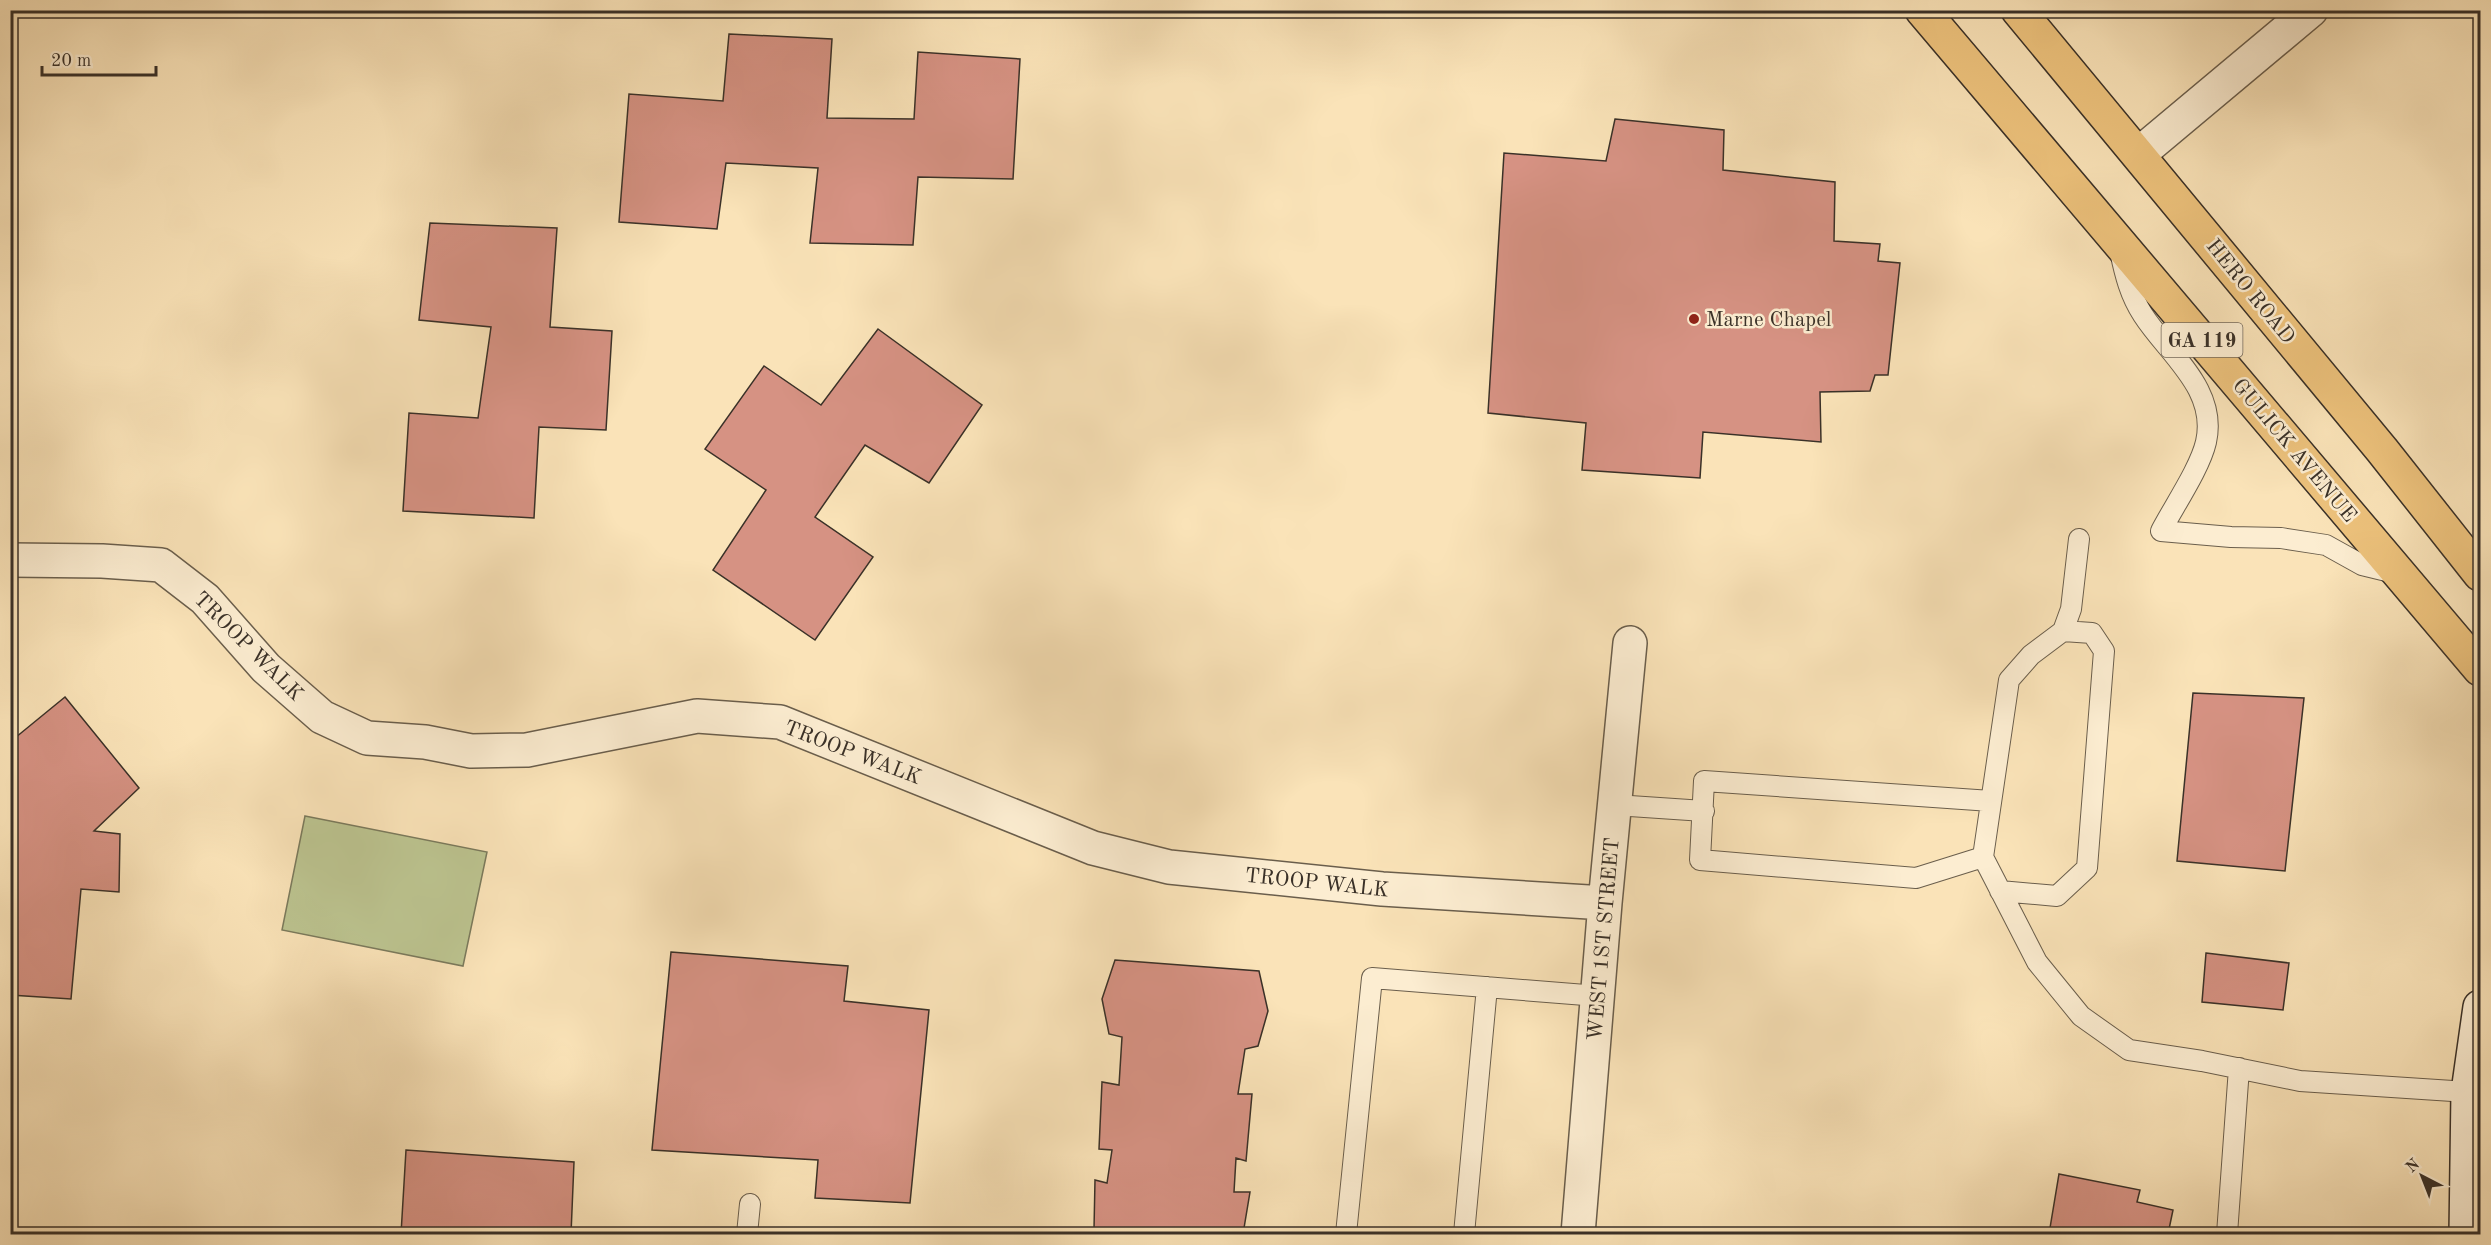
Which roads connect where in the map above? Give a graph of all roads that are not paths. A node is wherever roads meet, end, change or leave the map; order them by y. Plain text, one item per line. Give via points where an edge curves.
1 (1922, 10) edge
2 (2018, 10) edge
3 (2311, 10) edge
4 (2139, 154) junction
5 (2118, 243) junction
6 (2079, 539) dead end
7 (10, 560) edge
8 (2481, 574) edge
9 (2401, 575) junction
10 (2063, 631) junction
11 (1630, 643) dead end
12 (2481, 669) edge
13 (1991, 801) junction
14 (1615, 805) junction
15 (1704, 812) junction
16 (1983, 857) junction
17 (2000, 891) junction
18 (1605, 903) junction
19 (1487, 987) junction
20 (1598, 996) junction
21 (2481, 1007) edge
22 (2481, 1062) edge
23 (2240, 1068) junction
24 (2468, 1092) junction
25 (750, 1204) dead end
26 (747, 1234) edge
27 (1346, 1234) edge
28 (1464, 1234) edge
29 (1578, 1234) edge
30 (2227, 1234) edge
31 (2466, 1234) edge

1 - 5 main road, GULICK AVENUE / GA 119
2 - 4 main road, HERO ROAD / GA 119
3 - 4 street
4 - 8 main road, HERO ROAD / GA 119
5 - 9 main road, GULICK AVENUE / GA 119
5 - 9 lane via 2127,285 2143,316 2196,384 2207,415 2206,442 2161,531 2326,544 2362,565
6 - 10 lane via 2071,609
7 - 18 street, TROOP WALK via 161,565 205,599 266,668 322,717 367,738 425,742 471,751 527,750 697,716 780,722 1093,848 1169,867 1382,889
9 - 12 main road, GULICK AVENUE / GA 119
10 - 13 lane via 2031,655 2008,680
10 - 17 lane via 2092,633 2104,651 2087,868 2057,896
11 - 14 street, WEST 1ST STREET
13 - 15 lane via 1704,781
13 - 16 lane
14 - 15 lane
14 - 18 street, WEST 1ST STREET
15 - 16 lane via 1700,860 1916,878
16 - 17 lane
17 - 23 lane via 2037,962 2080,1016 2129,1050
18 - 20 street, WEST 1ST STREET
19 - 20 lane
19 - 27 lane via 1372,978
19 - 28 lane
20 - 29 street, WEST 1ST STREET
21 - 24 street
22 - 24 street
23 - 24 lane via 2300,1080
23 - 30 lane
24 - 31 street
25 - 26 lane

